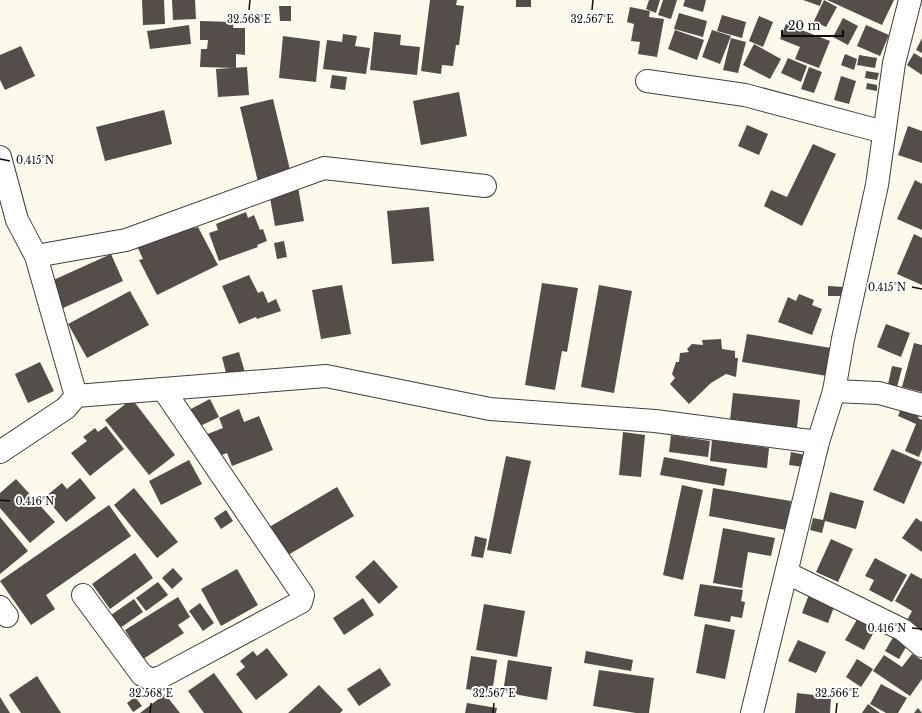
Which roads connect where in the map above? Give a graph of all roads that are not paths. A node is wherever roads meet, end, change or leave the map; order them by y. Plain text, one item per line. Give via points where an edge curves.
1 (910, 0) edge
2 (647, 82) dead end
3 (884, 132) junction
4 (0, 157) edge
5 (485, 186) dead end
6 (36, 256) junction
7 (163, 389) junction
8 (834, 390) junction
9 (76, 396) junction
10 (922, 405) edge
11 (818, 442) junction
12 (0, 452) edge
13 (787, 573) junction
14 (83, 595) dead end
15 (922, 646) edge
16 (752, 713) edge

1 - 3 street via 894,63
2 - 3 street via 745,95
3 - 8 street via 877,185
4 - 6 street via 18,220
5 - 6 street via 324,168 126,240
6 - 9 street
7 - 9 street
7 - 11 street via 326,376 490,409 655,421
7 - 14 street via 302,596 300,602 152,680 142,675
8 - 10 street via 879,393
8 - 11 street
9 - 12 street via 66,408
11 - 13 street
13 - 15 street via 903,630
13 - 16 street

